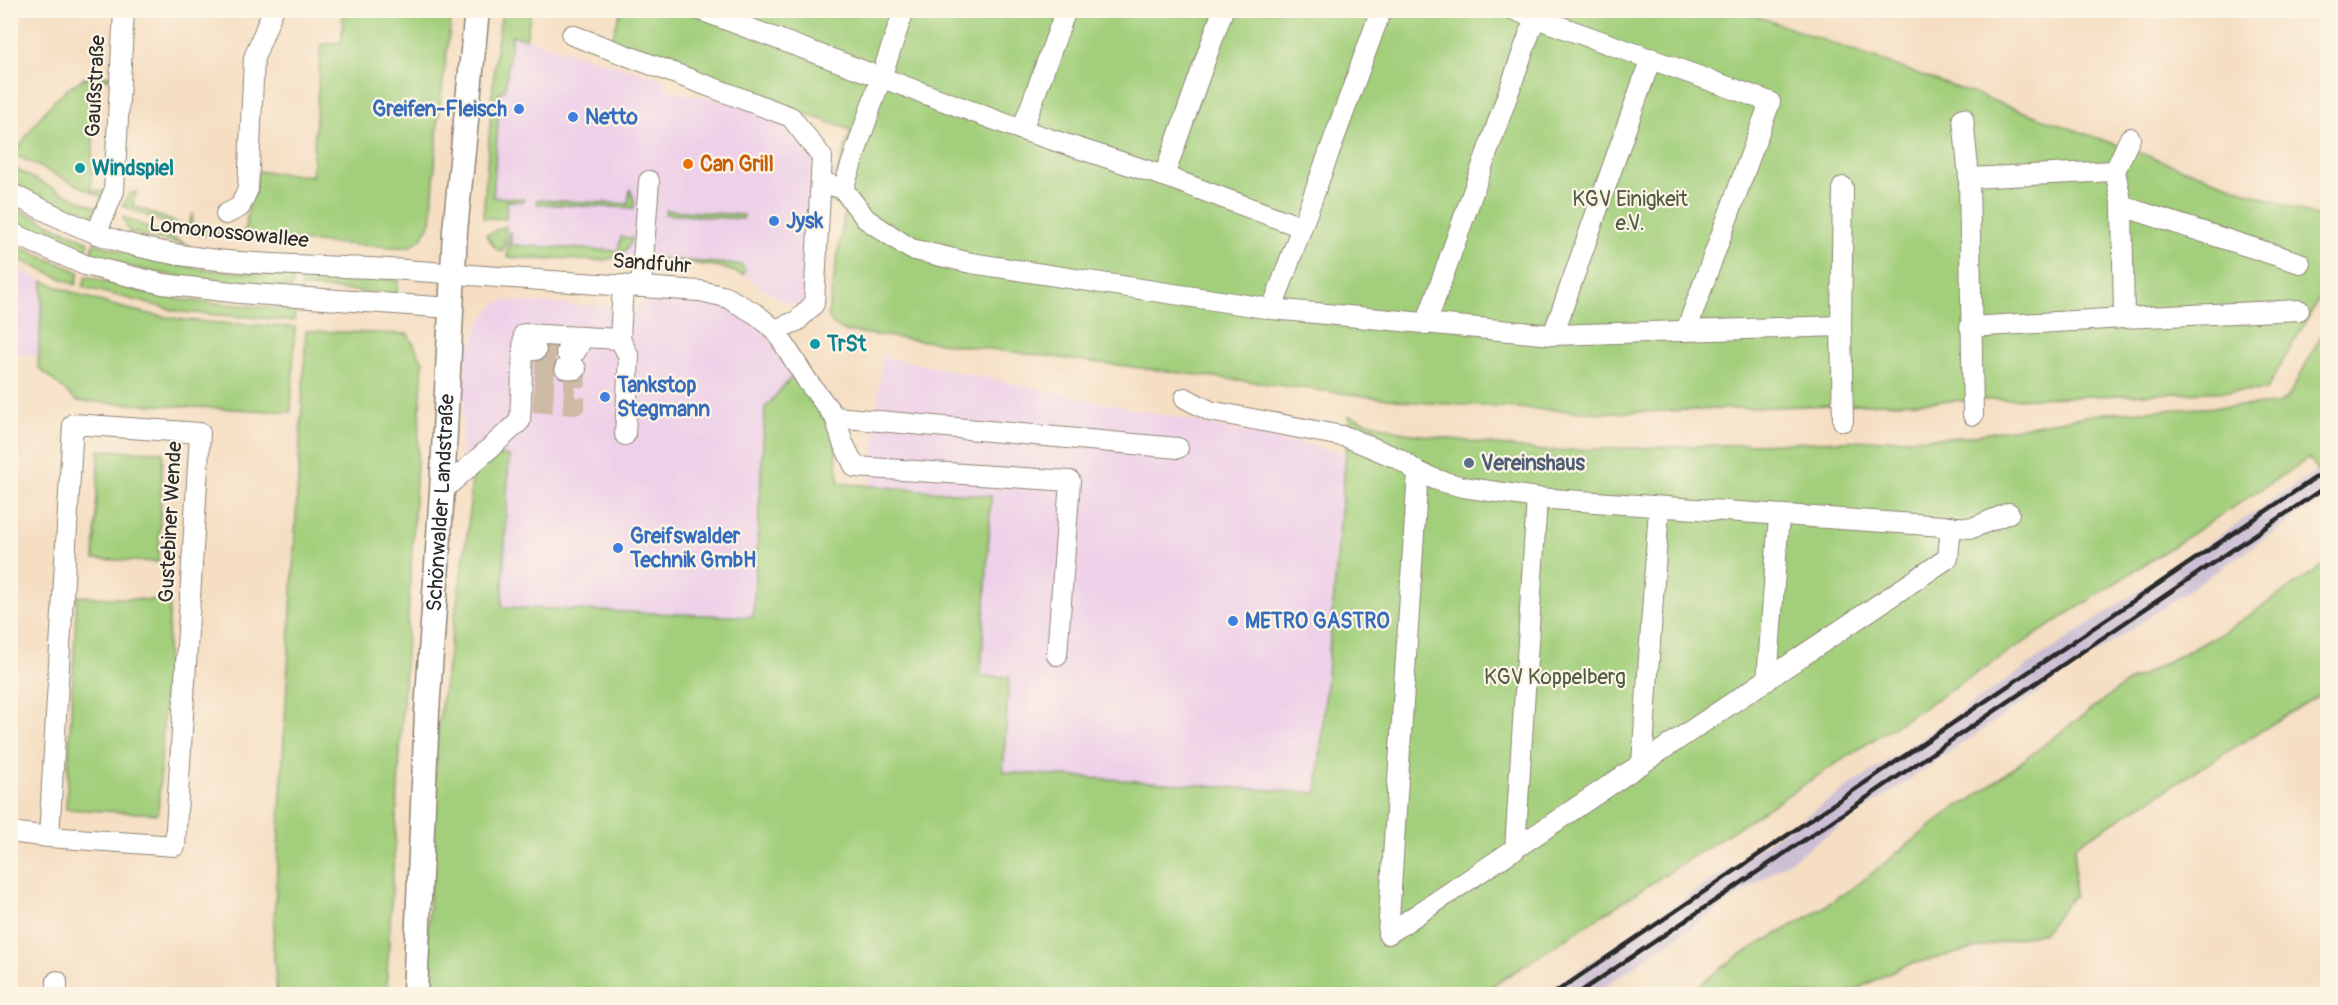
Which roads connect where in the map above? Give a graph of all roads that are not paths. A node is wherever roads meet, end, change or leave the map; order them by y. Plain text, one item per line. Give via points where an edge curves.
1 (124, 10) edge
2 (273, 10) edge
3 (477, 10) edge
4 (700, 10) edge
5 (904, 10) edge
6 (1066, 10) edge
7 (1223, 10) edge
8 (1381, 10) edge
9 (1514, 10) edge
10 (727, 15) edge
11 (1535, 18) junction
12 (572, 35) dead end
13 (1651, 58) junction
14 (881, 76) junction
15 (1963, 118) dead end
16 (1022, 130) junction
17 (2130, 138) dead end
18 (2115, 171) junction
19 (1164, 176) junction
20 (1969, 178) junction
21 (649, 181) dead end
22 (822, 182) junction
23 (1843, 187) dead end
24 (843, 189) junction
25 (10, 193) edge
26 (2122, 206) junction
27 (226, 214) dead end
28 (1301, 226) junction
29 (10, 232) edge
30 (96, 234) junction
31 (2300, 263) dead end
32 (452, 275) junction
33 (632, 286) junction
34 (451, 308) junction
35 (1272, 309) junction
36 (2299, 310) dead end
37 (2124, 318) junction
38 (1426, 324) junction
39 (1841, 326) junction
40 (1970, 327) junction
41 (775, 330) junction
42 (1686, 331) junction
43 (1553, 335) junction
44 (620, 339) junction
45 (1185, 398) dead end
46 (1972, 415) dead end
47 (835, 417) junction
48 (1844, 421) dead end
49 (625, 435) dead end
50 (1178, 448) dead end
51 (1418, 472) junction
52 (442, 491) junction
53 (1537, 498) junction
54 (1659, 507) junction
55 (2009, 513) dead end
56 (1779, 516) junction
57 (1951, 526) junction
58 (1057, 656) dead end
59 (1767, 681) junction
60 (1642, 764) junction
61 (10, 832) edge
62 (49, 837) junction
63 (1515, 850) junction
64 (415, 994) edge

1 - 30 street, Gaußstraße via 114,191
2 - 27 street via 254,58 248,189 240,207
3 - 32 main road, Schönwalder Landstraße
4 - 10 street
5 - 14 street
6 - 16 street
7 - 19 street
8 - 28 street
9 - 11 street
10 - 14 street
11 - 13 street
11 - 38 street
12 - 22 street via 791,117 822,158
13 - 42 street via 1770,102
13 - 43 street
14 - 16 street
14 - 24 street
15 - 20 street
16 - 19 street
17 - 18 street
18 - 20 street
18 - 26 street
19 - 28 street
20 - 40 street
21 - 33 street
22 - 24 street
22 - 41 street via 814,304 797,321
23 - 39 street
24 - 35 street via 866,219 911,249 970,263
25 - 30 street, Lomonossowallee
26 - 31 street
26 - 37 street
28 - 35 street
29 - 34 street via 85,265 163,284
30 - 32 street, Lomonossowallee via 136,246 213,259
32 - 33 street, Sandfuhr
32 - 34 main road, Schönwalder Landstraße
33 - 41 street, Sandfuhr via 726,297
33 - 44 street
34 - 52 main road, Schönwalder Landstraße
35 - 38 street
36 - 37 street
37 - 40 street
38 - 43 street
39 - 42 street
39 - 48 street
40 - 46 street
41 - 47 street, Sandfuhr
42 - 43 street
44 - 49 street via 629,357
44 - 52 street via 574,358 524,334 527,381
45 - 51 street via 1210,411 1347,437 1399,459
47 - 50 street
47 - 58 street, Sandfuhr via 855,467 1070,481
51 - 53 street via 1462,487
51 - 63 street via 1388,934
52 - 64 main road, Schönwalder Landstraße via 426,723
53 - 54 street
53 - 63 street
54 - 56 street
54 - 60 street
55 - 57 street via 1972,528
56 - 57 street
56 - 59 street
57 - 59 street via 1948,558
59 - 60 street
60 - 63 street
61 - 62 street, Gustebiner Wende
62 - 62 street, Gustebiner Wende via 73,424 200,433 175,846

